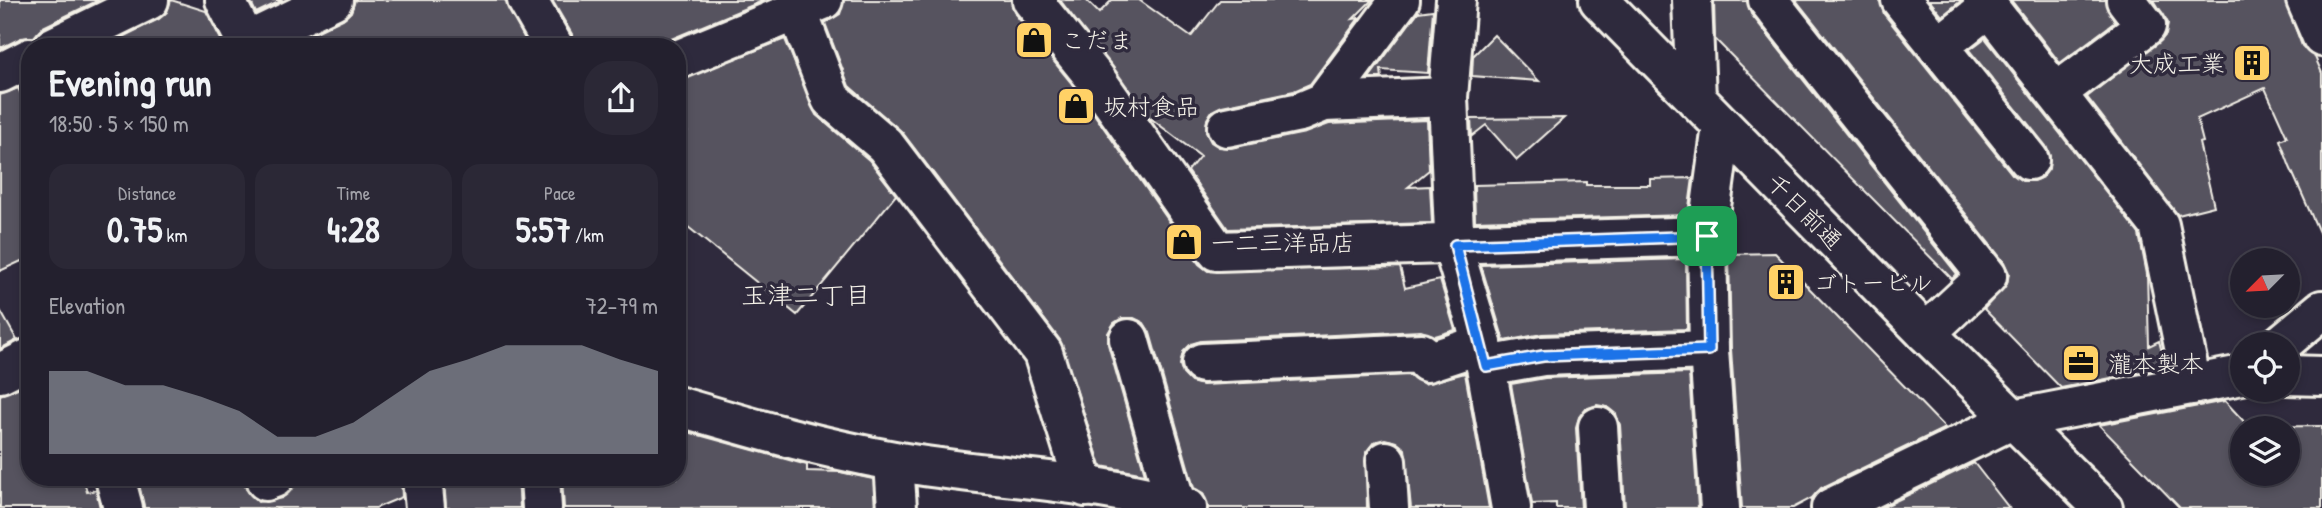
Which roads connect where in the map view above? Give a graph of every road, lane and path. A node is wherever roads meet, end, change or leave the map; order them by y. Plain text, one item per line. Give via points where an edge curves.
1 (149, 0) edge
2 (225, 0) edge
3 (333, 0) edge
4 (527, 0) edge
5 (1032, 0) edge
6 (1400, 0) edge
7 (1416, 0) edge
8 (1599, 0) edge
9 (1692, 0) edge
10 (1768, 0) edge
11 (1901, 0) edge
12 (2126, 0) edge
13 (2306, 0) edge
14 (1456, 2) edge
15 (1986, 4) edge
16 (810, 5) edge
17 (117, 34) edge
18 (2322, 37) edge
19 (97, 38) edge
20 (244, 38) edge
21 (259, 38) edge
22 (549, 38) edge
23 (1938, 47) junction
24 (686, 56) edge
25 (2056, 93) junction
26 (1448, 97) junction
27 (1324, 102) junction
28 (1709, 112) junction
29 (1227, 127) dead end
30 (2029, 160) dead end
31 (1707, 236) junction
32 (1455, 245) junction
33 (2322, 310) edge
34 (2296, 332) edge
35 (1926, 333) junction
36 (1129, 339) dead end
37 (1709, 350) junction
38 (1484, 355) junction
39 (21, 362) edge
40 (1202, 363) dead end
41 (0, 373) edge
42 (2300, 375) edge
43 (2322, 376) edge
44 (2230, 377) edge
45 (2192, 385) junction
46 (686, 409) edge
47 (2014, 419) junction
48 (1598, 427) dead end
49 (894, 461) junction
50 (1386, 461) dead end
51 (117, 486) edge
52 (541, 486) edge
53 (1096, 495) edge
54 (1182, 506) edge
55 (122, 508) edge
56 (542, 508) edge
57 (897, 508) edge
58 (1389, 508) edge
59 (1511, 508) edge
60 (1603, 508) edge
61 (1720, 508) edge
62 (1831, 508) edge
63 (2103, 508) edge

1 - 17 street
2 - 20 street
3 - 21 street
4 - 22 street
5 - 32 street via 1095,78 1217,251
6 - 27 street
7 - 14 street
8 - 28 street, 千日前通
9 - 28 street
10 - 35 street via 1987,276
11 - 23 street
12 - 25 street via 2146,26
13 - 18 street
14 - 26 street
15 - 23 street
15 - 25 street
16 - 24 street
16 - 53 street via 831,99 885,145 1043,353
17 - 19 street
23 - 30 street
25 - 45 street via 2160,225
26 - 27 street
26 - 32 street
27 - 29 street via 1300,112
28 - 31 street
28 - 35 street, 千日前通
31 - 32 street
31 - 37 street
32 - 38 street
33 - 34 street
35 - 47 street, 千日前通
36 - 54 street
37 - 38 street
37 - 61 street
38 - 40 street via 1427,362 1422,354
38 - 59 street
39 - 41 street
42 - 43 street
44 - 45 street
45 - 47 street
46 - 49 street
47 - 62 street
47 - 63 street, 千日前通
48 - 60 street
49 - 53 street
49 - 57 street
50 - 58 street
51 - 55 street
52 - 56 street
53 - 54 street

